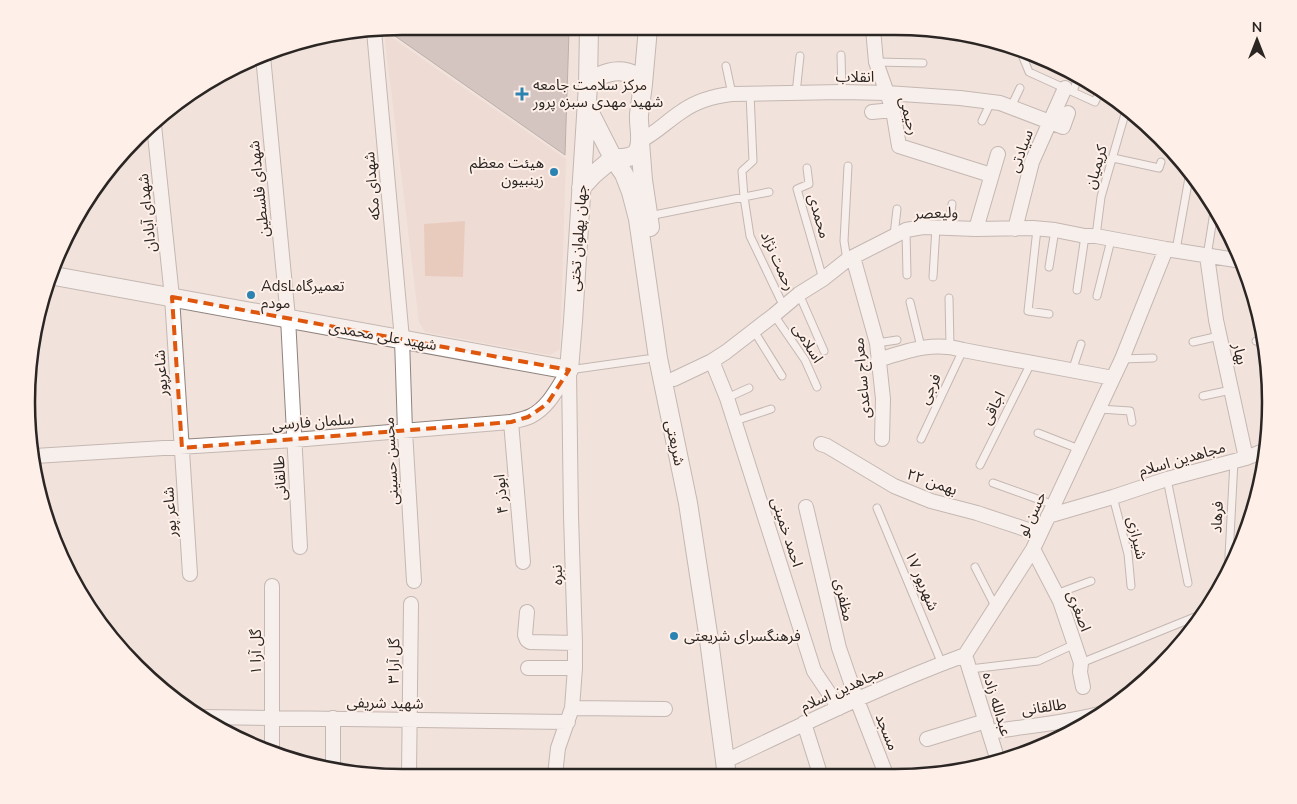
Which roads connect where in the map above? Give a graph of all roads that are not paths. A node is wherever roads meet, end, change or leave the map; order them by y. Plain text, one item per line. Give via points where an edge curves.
1 (589, 35) edge
2 (647, 35) edge
3 (874, 35) edge
4 (374, 36) edge
5 (841, 55) dead end
6 (800, 56) dead end
7 (1023, 58) edge
8 (264, 62) edge
9 (876, 62) junction
10 (923, 63) dead end
11 (726, 66) dead end
12 (1074, 82) edge
13 (643, 84) junction
14 (588, 85) junction
15 (1020, 88) dead end
16 (1069, 90) junction
17 (842, 92) junction
18 (886, 93) junction
19 (732, 94) junction
20 (750, 94) junction
21 (796, 94) junction
22 (1097, 96) edge
23 (990, 102) junction
24 (587, 107) junction
25 (1011, 108) junction
26 (893, 110) junction
27 (872, 112) dead end
28 (1068, 113) dead end
29 (1124, 116) edge
30 (982, 121) dead end
31 (1050, 121) junction
32 (155, 131) edge
33 (640, 141) junction
34 (998, 154) dead end
35 (613, 158) junction
36 (1113, 158) junction
37 (1161, 162) dead end
38 (848, 166) dead end
39 (807, 168) dead end
40 (991, 175) junction
41 (1188, 181) edge
42 (582, 188) junction
43 (769, 192) dead end
44 (744, 197) junction
45 (952, 204) dead end
46 (897, 209) dead end
47 (648, 216) junction
48 (1213, 219) edge
49 (942, 228) junction
50 (976, 228) junction
51 (1015, 228) junction
52 (1037, 229) junction
53 (1055, 230) junction
54 (900, 233) junction
55 (1090, 236) junction
56 (1111, 240) junction
57 (1171, 250) junction
58 (1207, 256) junction
59 (850, 258) junction
60 (1233, 259) edge
61 (1049, 267) dead end
62 (907, 275) dead end
63 (57, 276) edge
64 (933, 277) dead end
65 (823, 279) junction
66 (1077, 290) dead end
67 (799, 294) junction
68 (1096, 296) dead end
69 (172, 297) junction
70 (949, 298) dead end
71 (910, 302) dead end
72 (779, 311) junction
73 (1049, 314) dead end
74 (288, 318) junction
75 (754, 330) junction
76 (1219, 336) junction
77 (402, 339) junction
78 (897, 340) dead end
79 (1193, 342) dead end
80 (877, 343) junction
81 (1081, 344) dead end
82 (921, 347) junction
83 (957, 348) junction
84 (824, 351) dead end
85 (1153, 358) dead end
86 (1122, 359) junction
87 (647, 360) dead end
88 (878, 360) junction
89 (712, 361) junction
90 (1031, 363) junction
91 (569, 370) junction
92 (1072, 371) junction
93 (782, 376) dead end
94 (1113, 378) junction
95 (674, 379) junction
96 (817, 386) dead end
97 (749, 388) dead end
98 (1231, 390) junction
99 (1203, 396) dead end
100 (727, 398) junction
101 (771, 409) dead end
102 (1098, 409) junction
103 (735, 421) junction
104 (511, 422) junction
105 (1132, 422) dead end
106 (405, 431) junction
107 (1038, 433) dead end
108 (882, 439) dead end
109 (921, 439) dead end
110 (294, 440) junction
111 (821, 444) dead end
112 (182, 448) junction
113 (1080, 449) junction
114 (1259, 453) edge
115 (39, 456) edge
116 (1240, 460) junction
117 (980, 465) dead end
118 (1167, 479) junction
119 (993, 483) dead end
120 (1112, 497) junction
121 (806, 507) dead end
122 (877, 508) dead end
123 (1051, 510) junction
124 (1040, 534) junction
125 (300, 547) dead end
126 (1033, 549) junction
127 (1231, 549) edge
128 (523, 562) dead end
129 (975, 567) dead end
130 (190, 574) dead end
131 (414, 581) dead end
132 (1091, 582) dead end
133 (1188, 583) dead end
134 (272, 586) dead end
135 (1131, 586) dead end
136 (1056, 594) junction
137 (411, 604) dead end
138 (996, 608) junction
139 (526, 612) dead end
140 (1191, 619) edge
141 (576, 643) junction
142 (1074, 644) junction
143 (965, 655) junction
144 (1081, 663) junction
145 (942, 664) junction
146 (528, 668) dead end
147 (575, 668) junction
148 (970, 669) junction
149 (1083, 686) dead end
150 (857, 700) junction
151 (839, 708) junction
152 (664, 709) dead end
153 (570, 715) junction
154 (212, 716) edge
155 (272, 718) junction
156 (333, 718) junction
157 (410, 719) junction
158 (1077, 721) edge
159 (804, 723) junction
160 (987, 726) junction
161 (927, 739) dead end
162 (272, 745) edge
163 (996, 754) edge
164 (333, 762) edge
165 (729, 765) edge
166 (409, 769) edge
167 (556, 769) edge
168 (819, 769) edge
169 (884, 769) edge

1 - 14 street
2 - 13 street, شریعتی
3 - 9 street, رحیمی
4 - 77 street, شهدای مکه
5 - 17 lane
6 - 21 lane
7 - 16 lane via 1029,72
8 - 74 street, شهدای فلسطین
9 - 10 lane
9 - 18 street, رحیمی
11 - 19 lane
12 - 16 lane
13 - 14 street via 635,76 611,72 599,75
13 - 33 street, شریعتی
14 - 24 street, جهان پهلوان تختی
15 - 25 lane
16 - 22 lane via 1095,102
16 - 31 street, سیادتی
17 - 18 street, انقلاب
17 - 21 street, انقلاب
18 - 23 street, انقلاب
18 - 26 street, رحیمی
19 - 20 street, انقلاب
19 - 33 street, انقلاب via 699,102
20 - 21 street, انقلاب
20 - 44 lane, رحمت نژاد via 754,161 742,171
23 - 25 street, انقلاب
23 - 30 lane
24 - 35 street, شریعتی
24 - 42 street, جهان پهلوان تختی
25 - 31 street, انقلاب
26 - 27 street
26 - 40 street, رحیمی via 899,146
28 - 31 street via 1063,127
29 - 36 lane, کریمیان
31 - 51 street, سیادتی via 1032,162
32 - 69 street, شهدای آبادان
33 - 35 street via 636,153
33 - 47 street, شریعتی
34 - 40 street
35 - 42 street
35 - 165 street, شریعتی via 624,174 638,219 658,358 688,504
36 - 37 lane via 1159,168
36 - 55 lane, کریمیان
38 - 59 lane via 844,241
39 - 65 lane, محمدی via 809,184 797,188
40 - 50 street
41 - 57 lane
42 - 91 street, جهان پهلوان تختی
43 - 44 lane
44 - 47 lane
44 - 72 lane, رحمت نژاد via 750,236
45 - 49 lane
46 - 54 lane
47 - 95 street, شریعتی
48 - 58 lane
49 - 50 street, ولیعصر
49 - 54 street, ولیعصر via 923,227
49 - 64 lane
50 - 51 street, ولیعصر
51 - 52 street, ولیعصر
52 - 53 street, ولیعصر
52 - 73 lane via 1028,311
53 - 55 street, ولیعصر
53 - 61 lane
54 - 59 street, ولیعصر
54 - 62 lane
55 - 56 street, ولیعصر
55 - 66 lane
56 - 57 street, ولیعصر
56 - 68 lane
57 - 58 street, ولیعصر
57 - 86 street, حسن لو
58 - 60 street, ولیعصر
58 - 76 street, بهار
59 - 65 street, ولیعصر
59 - 80 street, معراج ساعدی
63 - 69 street, شهید علی محمدی
65 - 67 street, ولیعصر
67 - 72 street, ولیعصر
67 - 84 lane
69 - 74 street, شهید علی محمدی
69 - 112 street, شاعرپور
70 - 83 lane
71 - 82 lane
72 - 75 street, ولیعصر
72 - 96 lane, اسلامی
74 - 77 street, شهید علی محمدی
74 - 110 street, طالقانی
75 - 89 street, ولیعصر
75 - 93 lane
76 - 79 lane
76 - 98 street, بهار
77 - 91 street, شهید علی محمدی
77 - 106 street, محسن حسینی
78 - 80 lane
80 - 88 street, معراج ساعدی
81 - 92 lane
82 - 83 street
82 - 88 street
83 - 90 street
83 - 109 lane, فرجی
85 - 86 lane
86 - 94 street, حسن لو
87 - 91 lane
88 - 108 street, معراج ساعدی via 883,399
89 - 95 street, ولیعصر
89 - 100 street, احمد خمینی
90 - 92 street
90 - 117 lane, اجاقی
91 - 104 street, سلمان فارسی via 539,411
91 - 141 street, نبره
92 - 94 street
94 - 102 street, حسن لو
95 - 165 street, شریعتی via 698,499
97 - 100 lane
98 - 99 lane
98 - 116 street, بهار
100 - 103 street, احمد خمینی
101 - 103 lane
102 - 105 lane via 1130,411
102 - 113 street, حسن لو
103 - 151 street, احمد خمینی via 814,671
104 - 106 street, سلمان فارسی
104 - 128 street, ابوذر ۴
106 - 110 street, سلمان فارسی
106 - 131 street, محسن حسینی
107 - 113 lane
110 - 112 street, سلمان فارسی
110 - 125 street, طالقانی
111 - 124 street, ۲۲ بهمن via 894,486 931,501
112 - 115 street, سلمان فارسی
112 - 130 street, شاعر پور
113 - 123 street, حسن لو
114 - 116 street, مجاهدین اسلام
116 - 118 street, مجاهدین اسلام
116 - 127 lane, فرهاد
118 - 120 street, مجاهدین اسلام
118 - 133 lane
119 - 123 lane
120 - 123 street, مجاهدین اسلام
120 - 135 lane, شیرازی via 1128,554
121 - 150 street, مظفری via 839,648
122 - 145 lane, ۱۷ شهریور
123 - 124 street, حسن لو
124 - 126 street, حسن لو
126 - 136 street, اصغری
126 - 138 street, حسن لو
129 - 138 lane
132 - 136 lane
134 - 155 street, گل آرا ۱
136 - 142 street, اصغری
137 - 157 street, گل آرا ۳
138 - 143 street, حسن لو
139 - 141 street via 526,640
140 - 144 lane
141 - 147 street, نبره
142 - 144 street, اصغری
142 - 148 lane via 1038,662
143 - 145 street, مجاهدین اسلام
143 - 148 street, عبدالله زاده
144 - 149 street, اصغری
145 - 150 street, مجاهدین اسلام
146 - 147 street
147 - 153 street, نبره
148 - 160 street, عبدالله زاده
150 - 151 street, مجاهدین اسلام
150 - 169 street, مسجد
151 - 159 street, مجاهدین اسلام
152 - 153 street, شهید شریفی
153 - 157 street, شهید شریفی
153 - 167 street, نبره via 558,748
154 - 155 street, شهید شریفی
155 - 156 street, شهید شریفی
155 - 162 street, گل آرا ۱
156 - 157 street, شهید شریفی
156 - 164 street
157 - 166 street, گل آرا ۳
158 - 160 street, طالقانی
159 - 165 street, مجاهدین اسلام
159 - 168 street
160 - 161 street, طالقانی
160 - 163 street, عبدالله زاده

